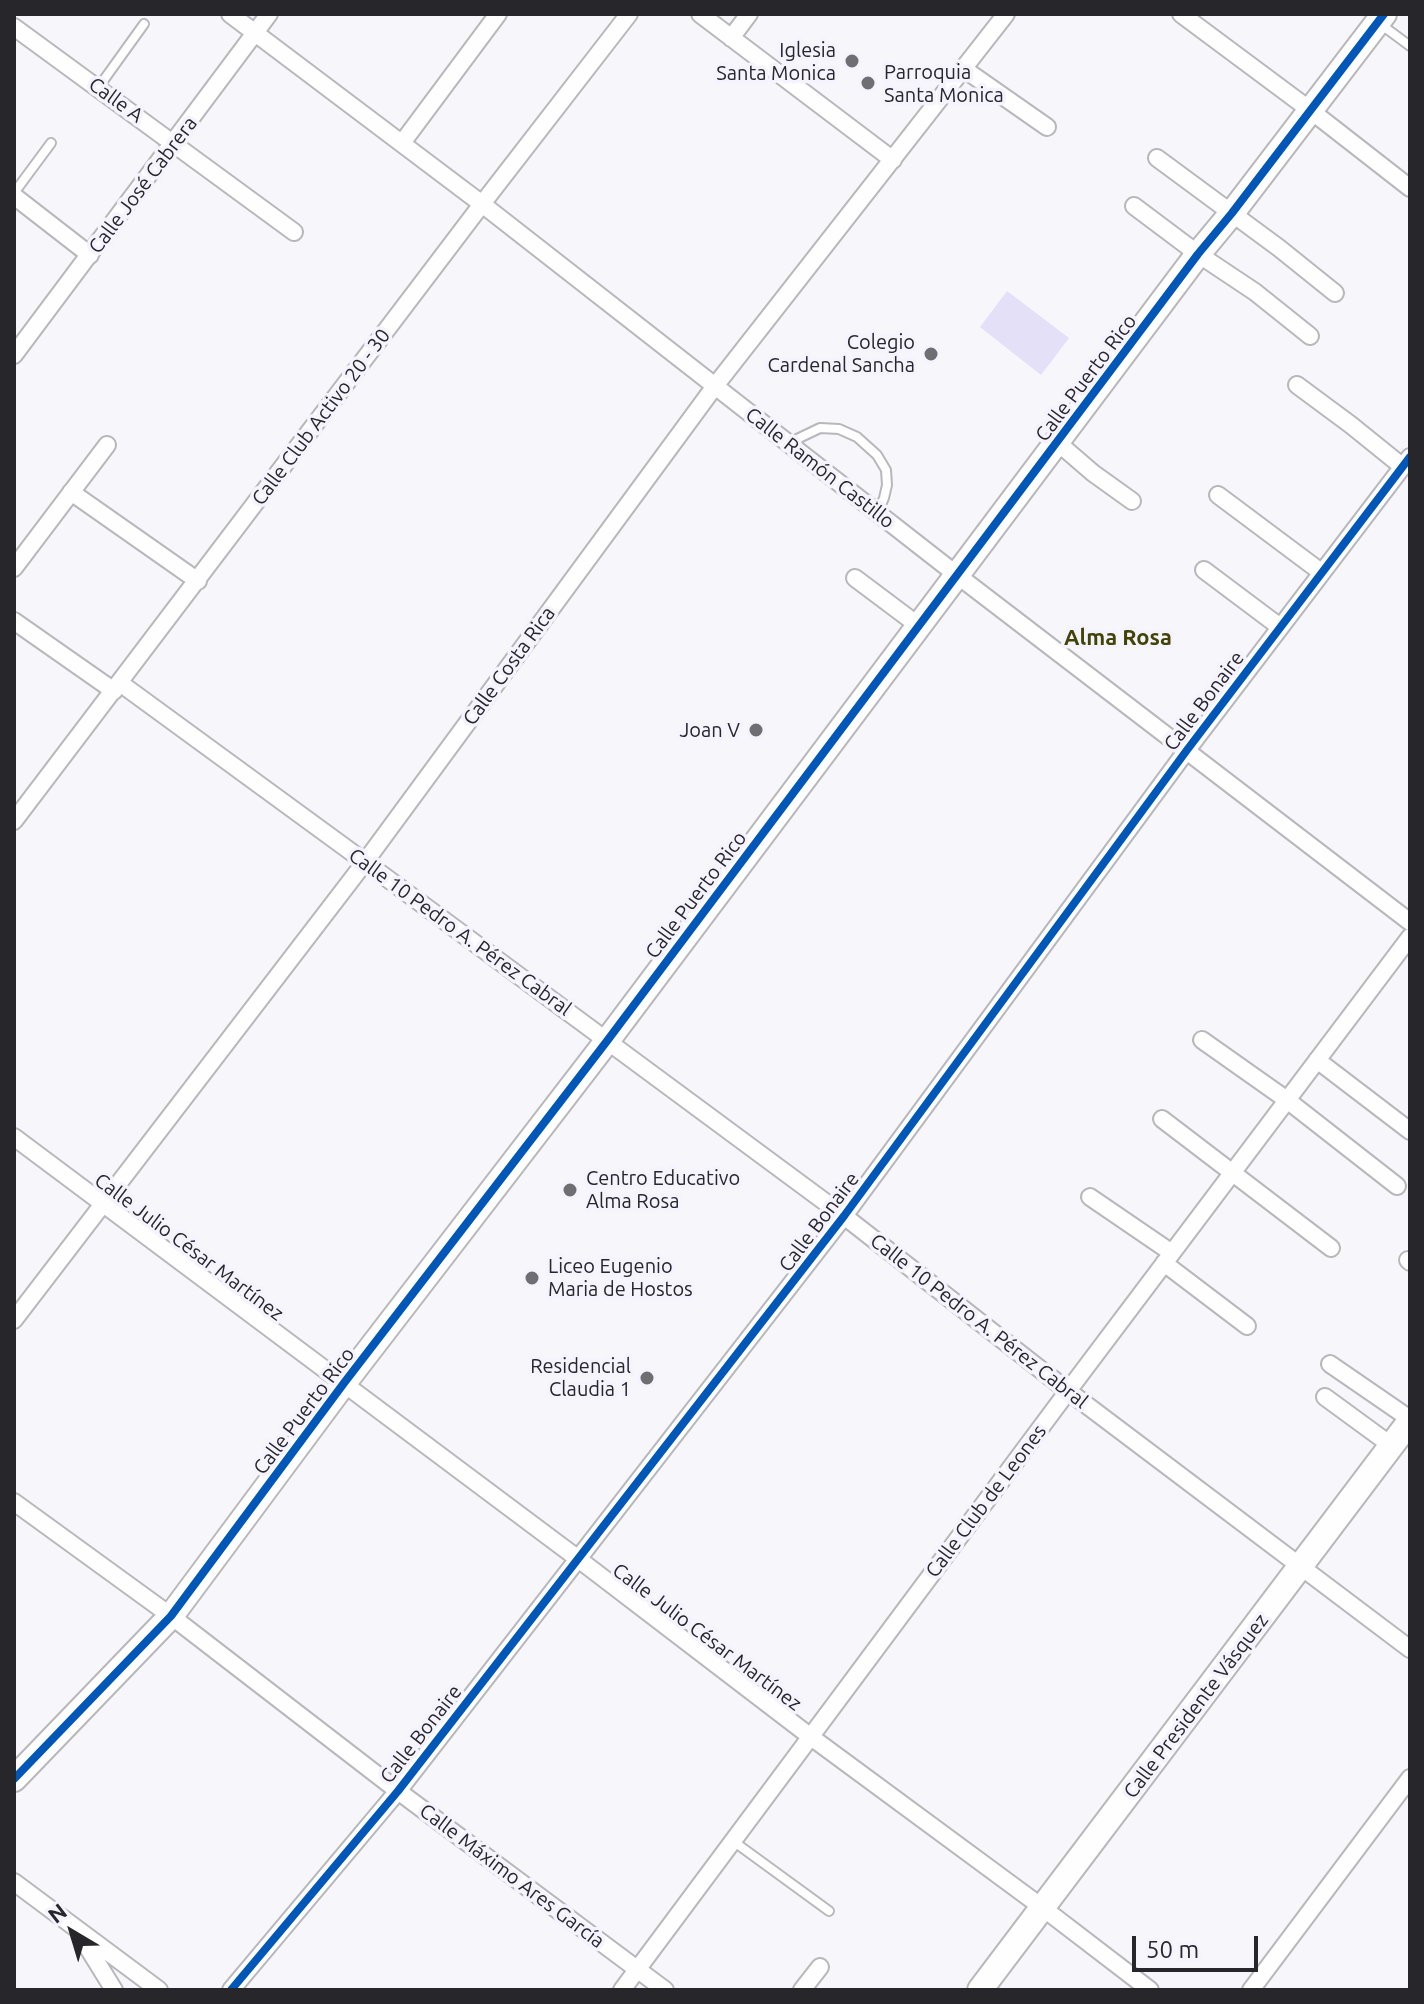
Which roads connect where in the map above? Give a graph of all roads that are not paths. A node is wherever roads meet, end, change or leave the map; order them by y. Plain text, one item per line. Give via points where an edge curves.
1 (230, 14) edge
2 (269, 14) edge
3 (498, 14) edge
4 (629, 14) edge
5 (700, 14) edge
6 (749, 14) edge
7 (1006, 14) edge
8 (1181, 14) edge
9 (1381, 18) edge
10 (144, 24) dead end
11 (14, 27) edge
12 (256, 33) junction
13 (731, 38) junction
14 (1410, 46) edge
15 (964, 69) junction
16 (98, 88) junction
17 (1310, 110) junction
18 (1047, 127) dead end
19 (51, 143) dead end
20 (174, 143) junction
21 (402, 143) junction
22 (1157, 158) dead end
23 (893, 160) junction
24 (1410, 188) edge
25 (14, 195) edge
26 (482, 204) junction
27 (1134, 206) dead end
28 (1232, 213) junction
29 (294, 232) dead end
30 (1198, 254) junction
31 (90, 255) junction
32 (1335, 293) dead end
33 (1310, 336) dead end
34 (17, 346) edge
35 (1297, 385) dead end
36 (715, 386) junction
37 (1057, 442) junction
38 (107, 445) dead end
39 (791, 445) junction
40 (1406, 462) edge
41 (71, 492) junction
42 (1218, 495) dead end
43 (1132, 501) dead end
44 (877, 513) junction
45 (14, 568) edge
46 (1204, 570) dead end
47 (1321, 572) junction
48 (957, 575) junction
49 (855, 578) dead end
50 (198, 581) junction
51 (14, 621) edge
52 (919, 626) junction
53 (1280, 627) junction
54 (117, 687) junction
55 (1187, 750) junction
56 (14, 821) edge
57 (365, 862) junction
58 (1410, 922) edge
59 (1410, 937) edge
60 (1202, 1040) dead end
61 (607, 1041) junction
62 (1317, 1060) junction
63 (1287, 1100) junction
64 (1162, 1119) dead end
65 (1410, 1131) edge
66 (14, 1137) edge
67 (1232, 1173) junction
68 (1397, 1186) dead end
69 (1090, 1197) dead end
70 (103, 1202) junction
71 (844, 1216) junction
72 (1331, 1248) dead end
73 (1168, 1258) junction
74 (14, 1320) edge
75 (1247, 1326) dead end
76 (1330, 1364) dead end
77 (344, 1383) junction
78 (1068, 1391) junction
79 (1325, 1397) dead end
80 (1410, 1420) edge
81 (1392, 1446) junction
82 (14, 1502) edge
83 (577, 1558) junction
84 (1301, 1567) junction
85 (171, 1616) junction
86 (1410, 1649) edge
87 (811, 1737) junction
88 (1410, 1778) edge
89 (14, 1779) edge
90 (398, 1791) junction
91 (733, 1841) junction
92 (14, 1882) edge
93 (1043, 1908) junction
94 (829, 1911) dead end
95 (75, 1927) junction
96 (820, 1967) dead end
97 (638, 1970) junction
98 (114, 1990) edge
99 (159, 1990) edge
100 (231, 1990) edge
101 (622, 1990) edge
102 (665, 1990) edge
103 (802, 1990) edge
104 (980, 1990) edge
105 (1150, 1990) edge
106 (1251, 1990) edge

1 - 12 street, Calle Ramón Castillo
2 - 12 street, Calle José Cabrera
3 - 21 street
4 - 26 street, Calle Club Activo 20 - 30
5 - 13 street
6 - 13 street
7 - 15 street, Calle Costa Rica
8 - 17 street
9 - 14 lane
9 - 17 street, Calle Puerto Rico
10 - 16 lane
11 - 16 street, Calle A
12 - 20 street, Calle José Cabrera
12 - 21 street, Calle Ramón Castillo
13 - 23 street
15 - 18 street
15 - 23 street, Calle Costa Rica
16 - 20 street, Calle A
17 - 24 street
17 - 28 street, Calle Puerto Rico
19 - 25 lane
20 - 29 street, Calle A
20 - 31 street, Calle José Cabrera
21 - 26 street, Calle Ramón Castillo
22 - 28 street
23 - 36 street, Calle Costa Rica
25 - 31 street
26 - 36 street, Calle Ramón Castillo
26 - 50 street, Calle Club Activo 20 - 30
27 - 30 street
28 - 30 street, Calle Puerto Rico
28 - 32 street
30 - 33 street
30 - 37 street, Calle Puerto Rico
31 - 34 street, Calle José Cabrera
35 - 40 street
36 - 39 street, Calle Ramón Castillo
36 - 57 street, Calle Costa Rica
37 - 43 street
37 - 48 street, Calle Puerto Rico
38 - 41 street
39 - 44 street, Calle Ramón Castillo
39 - 44 lane via 820,428 857,437 886,470 887,485
40 - 47 street, Calle Bonaire
41 - 45 street
41 - 50 street
42 - 47 street
44 - 48 street, Calle Ramón Castillo
46 - 53 street
47 - 53 street, Calle Bonaire
48 - 52 street, Calle Puerto Rico
48 - 55 street, Calle Ramón Castillo
49 - 52 street
50 - 54 street, Calle Club Activo 20 - 30
51 - 54 street, Calle 10 Pedro A. Pérez Cabral
52 - 61 street, Calle Puerto Rico
53 - 55 street, Calle Bonaire
54 - 56 street, Calle Club Activo 20 - 30
54 - 57 street, Calle 10 Pedro A. Pérez Cabral
55 - 58 street, Calle Ramón Castillo
55 - 71 street, Calle Bonaire
57 - 61 street, Calle 10 Pedro A. Pérez Cabral
57 - 70 street, Calle Costa Rica
59 - 62 street, Calle Club de Leones
60 - 63 street
61 - 71 street, Calle 10 Pedro A. Pérez Cabral
61 - 77 street, Calle Puerto Rico
62 - 63 street, Calle Club de Leones
62 - 65 street
63 - 67 street, Calle Club de Leones
63 - 68 street
64 - 67 street
66 - 70 street, Calle Julio César Martínez
67 - 72 street
67 - 73 street, Calle Club de Leones
69 - 73 street
70 - 74 street, Calle Costa Rica
70 - 77 street, Calle Julio César Martínez
71 - 78 street, Calle 10 Pedro A. Pérez Cabral
71 - 83 street, Calle Bonaire
73 - 75 street
73 - 78 street, Calle Club de Leones
76 - 80 street
77 - 83 street, Calle Julio César Martínez
77 - 85 street, Calle Puerto Rico
78 - 84 street, Calle 10 Pedro A. Pérez Cabral
78 - 87 street, Calle Club de Leones
79 - 81 street
80 - 81 street, Calle Presidente Vásquez
81 - 84 street, Calle Presidente Vásquez
82 - 85 street, Calle Máximo Ares García
83 - 87 street, Calle Julio César Martínez
83 - 90 street, Calle Bonaire
84 - 86 street, Calle 10 Pedro A. Pérez Cabral
84 - 93 street, Calle Presidente Vásquez
85 - 89 street, Calle Puerto Rico
85 - 90 street, Calle Máximo Ares García
87 - 91 street, Calle Club de Leones
87 - 93 street, Calle Julio César Martínez
88 - 106 street
90 - 97 street, Calle Máximo Ares García
90 - 100 street, Calle Bonaire
91 - 94 lane
91 - 97 street, Calle Club de Leones
92 - 95 street
93 - 104 street, Calle Presidente Vásquez
93 - 105 street, Calle Julio César Martínez
95 - 98 street
95 - 99 street
96 - 103 street
97 - 101 street, Calle Club de Leones
97 - 102 street, Calle Máximo Ares García

